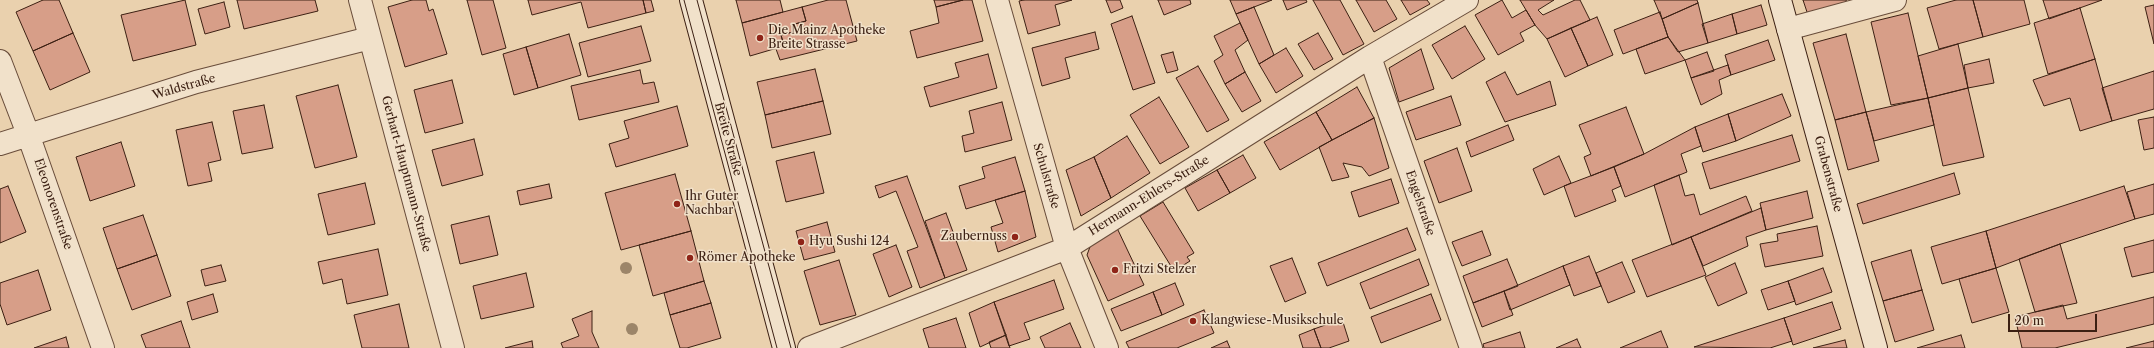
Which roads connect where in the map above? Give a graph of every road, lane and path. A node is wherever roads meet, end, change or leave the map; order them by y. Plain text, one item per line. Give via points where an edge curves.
1 (360, 0) edge
2 (690, 0) edge
3 (997, 0) edge
4 (1467, 0) edge
5 (1780, 0) edge
6 (1895, 0) edge
7 (1788, 29) junction
8 (370, 38) junction
9 (1370, 58) junction
10 (0, 61) edge
11 (28, 134) junction
12 (0, 144) edge
13 (1066, 248) junction
14 (103, 348) edge
15 (453, 348) edge
16 (784, 348) edge
17 (809, 348) edge
18 (1107, 348) edge
19 (1471, 348) edge
20 (1876, 348) edge

1 - 8 street, Gerhart-Hauptmann-Straße
2 - 16 street, Breite Straße
3 - 13 street, Schulstraße
4 - 9 street, Hermann-Ehlers-Straße
5 - 7 street, Grabenstraße
6 - 7 street
7 - 20 street, Grabenstraße
8 - 11 street, Waldstraße via 196,82
8 - 15 street, Gerhart-Hauptmann-Straße
9 - 13 street, Hermann-Ehlers-Straße
9 - 19 street, Engelstraße
10 - 11 street, Eleonorenstraße
11 - 12 street, Waldstraße
11 - 14 street, Eleonorenstraße
13 - 17 street, Hermann-Ehlers-Straße
13 - 18 street, Schulstraße

